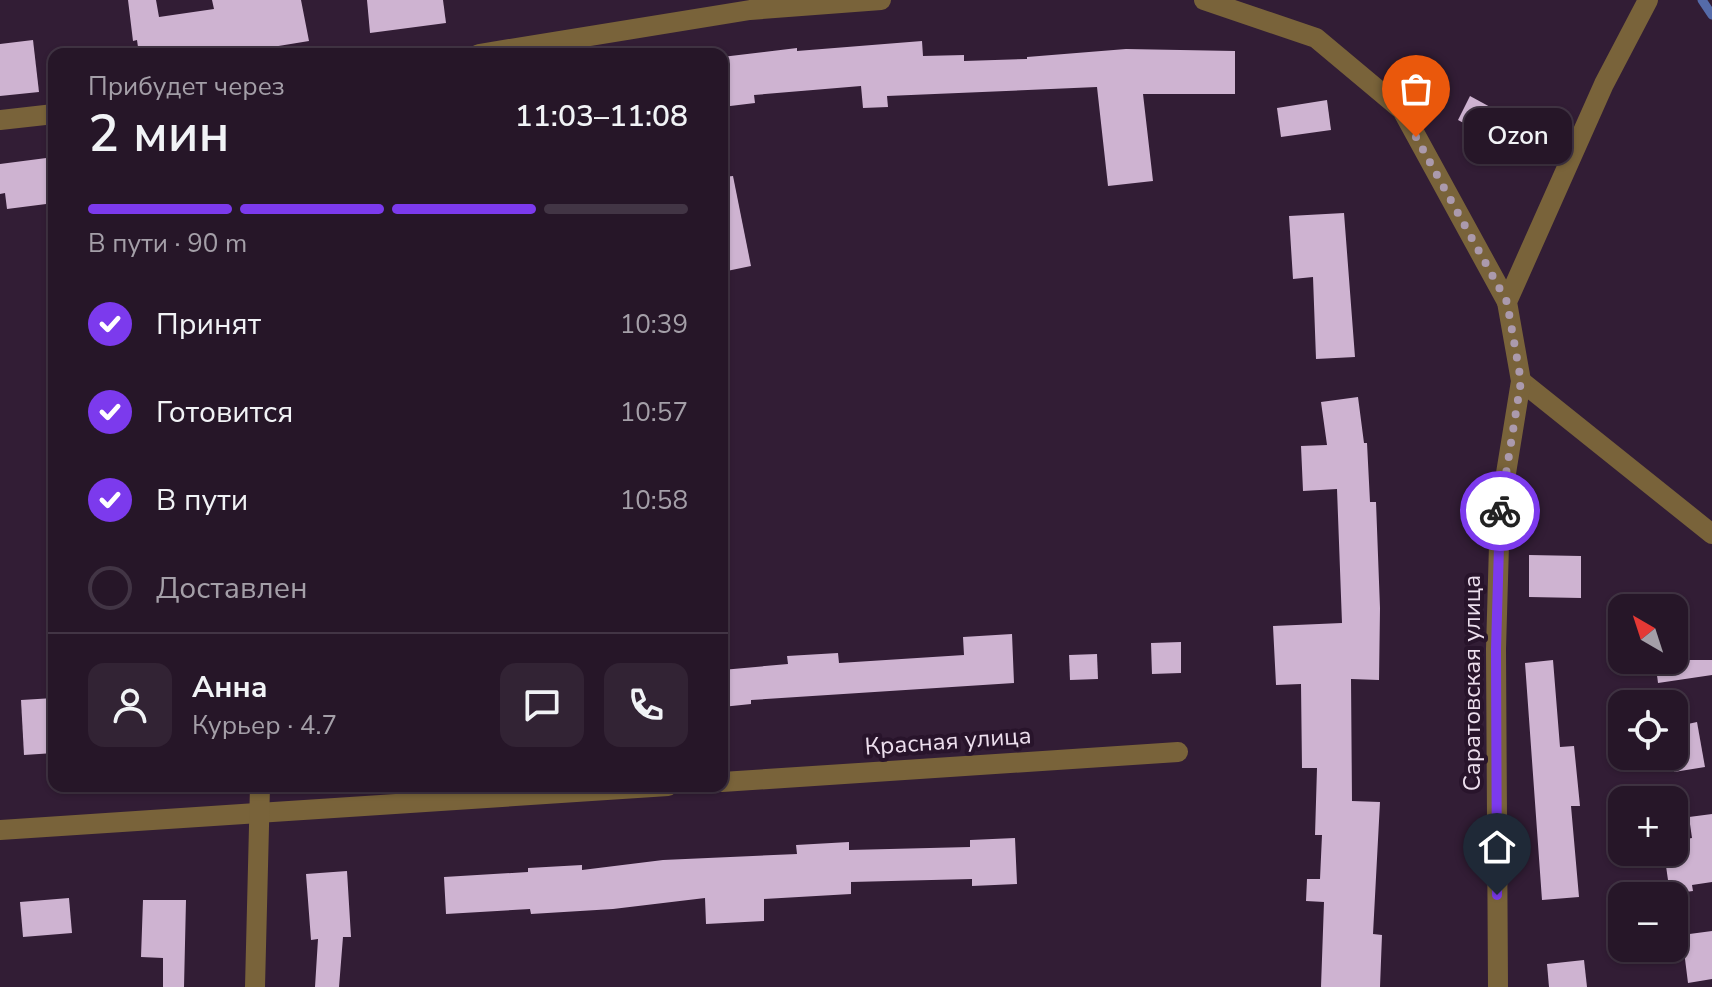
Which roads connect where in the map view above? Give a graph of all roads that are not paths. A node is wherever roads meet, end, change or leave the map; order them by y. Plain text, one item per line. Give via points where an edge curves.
1 (881, 0) edge
2 (1204, 0) edge
3 (1648, 0) edge
4 (516, 48) edge
5 (48, 115) edge
6 (0, 120) edge
7 (1507, 302) junction
8 (1521, 381) junction
9 (1712, 534) edge
10 (1178, 752) dead end
11 (728, 782) edge
12 (260, 792) edge
13 (577, 792) edge
14 (260, 813) junction
15 (0, 830) edge
16 (255, 987) edge
17 (1498, 987) edge

1 - 4 street via 750,10
2 - 7 street, Саратовская улица via 1316,38 1402,110
3 - 7 street via 1604,84
5 - 6 street
7 - 8 street, Саратовская улица
8 - 9 street
8 - 17 street, Саратовская улица via 1500,510
10 - 11 street, Красная улица
12 - 14 street
13 - 14 street
14 - 15 street
14 - 16 street

